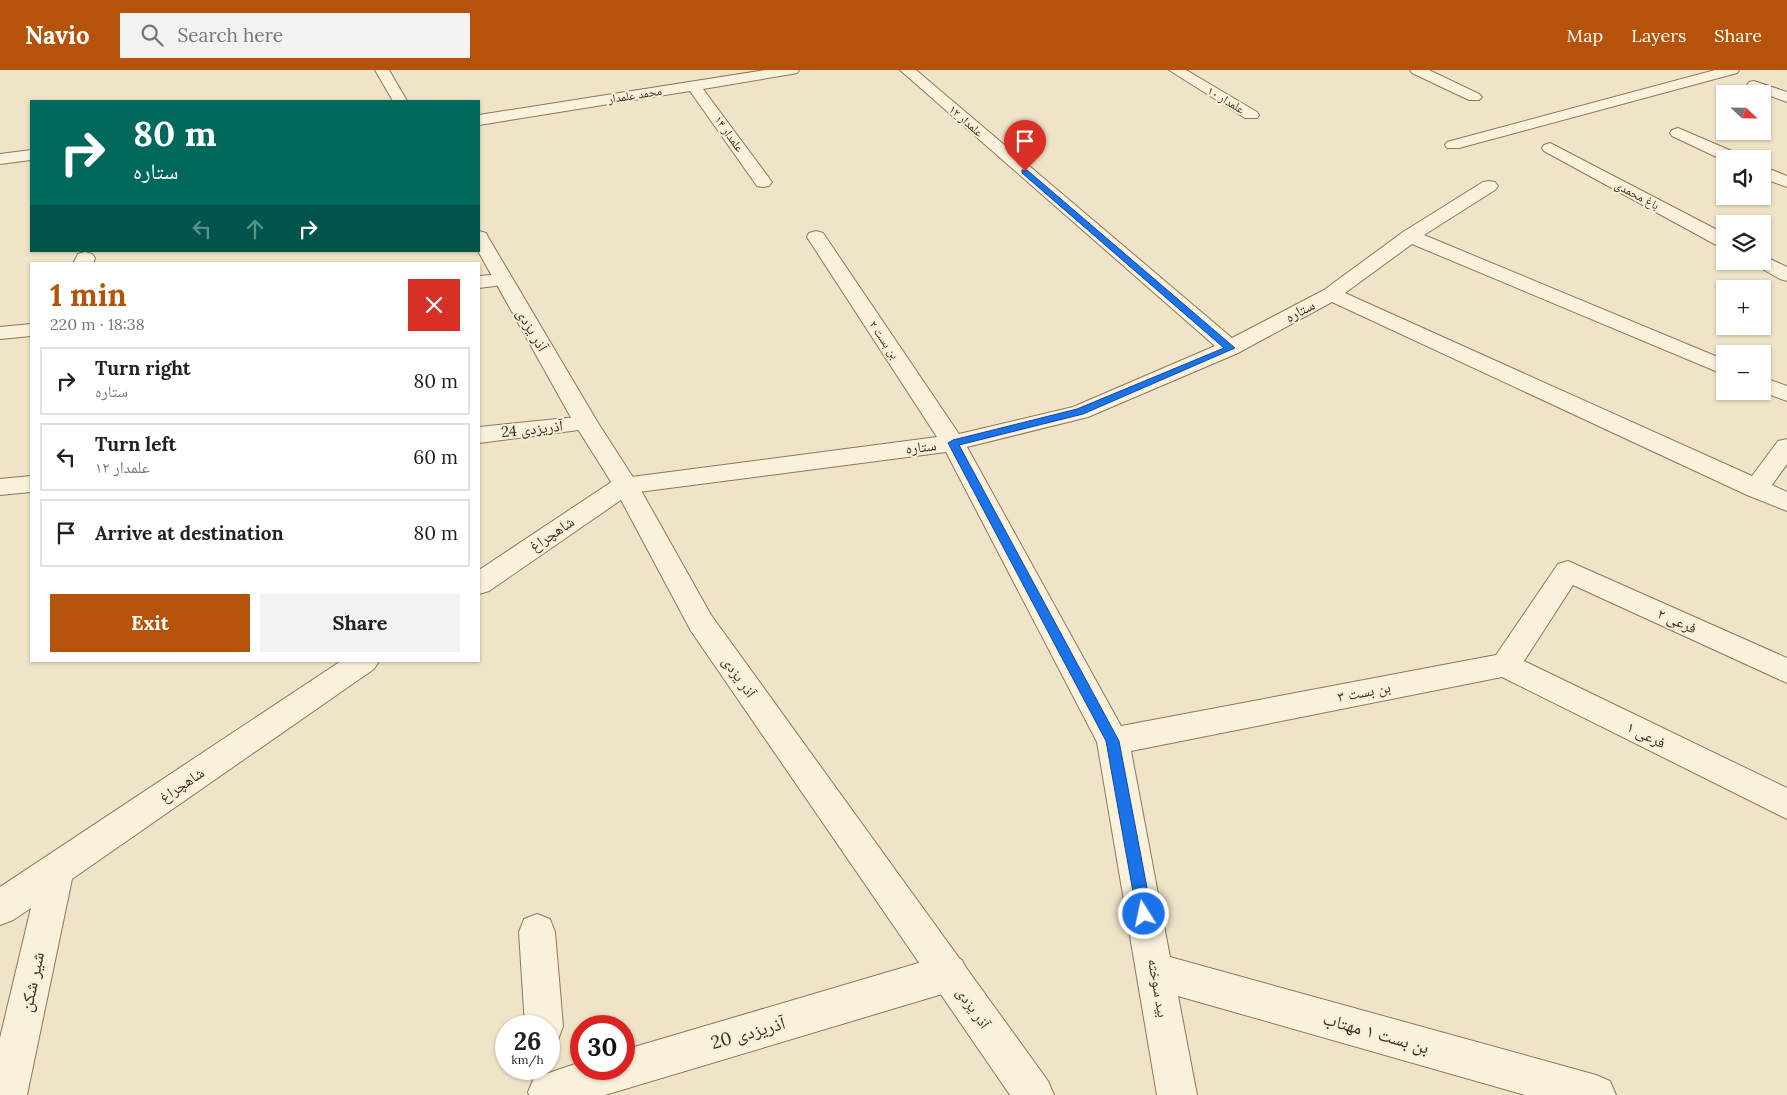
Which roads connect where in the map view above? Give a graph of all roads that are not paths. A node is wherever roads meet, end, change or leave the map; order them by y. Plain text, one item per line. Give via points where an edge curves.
1 (382, 70) edge
2 (792, 70) edge
3 (907, 70) edge
4 (1176, 70) edge
5 (1417, 70) edge
6 (1732, 70) edge
7 (763, 72) edge
8 (694, 86) junction
9 (1771, 91) edge
10 (1474, 97) dead end
11 (1787, 97) edge
12 (399, 100) edge
13 (1250, 115) dead end
14 (480, 120) edge
15 (1678, 133) dead end
16 (1454, 145) dead end
17 (1550, 148) dead end
18 (1716, 150) edge
19 (30, 154) edge
20 (0, 159) edge
21 (1771, 175) edge
22 (764, 182) dead end
23 (1787, 182) edge
24 (1489, 186) dead end
25 (1410, 236) junction
26 (816, 237) dead end
27 (1716, 237) edge
28 (480, 241) edge
29 (1771, 266) edge
30 (1787, 274) edge
31 (491, 281) edge
32 (1331, 294) junction
33 (30, 330) edge
34 (0, 333) edge
35 (1230, 348) junction
36 (1716, 364) edge
37 (1771, 388) edge
38 (1787, 394) edge
39 (586, 423) junction
40 (480, 435) edge
41 (953, 443) junction
42 (1787, 447) edge
43 (30, 484) edge
44 (625, 485) junction
45 (0, 487) edge
46 (1756, 489) junction
47 (1787, 502) edge
48 (480, 583) edge
49 (363, 662) edge
50 (1505, 665) junction
51 (1787, 671) edge
52 (1113, 741) junction
53 (1787, 804) edge
54 (57, 869) junction
55 (0, 908) edge
56 (537, 932) dead end
57 (1155, 971) junction
58 (949, 973) junction
59 (543, 1015) edge
60 (548, 1085) edge
61 (7, 1095) edge
62 (1034, 1095) edge
63 (1177, 1095) edge
64 (1596, 1095) edge

1 - 12 street
2 - 7 street, محمد علمدار
3 - 35 street, علمدار ۱۲
4 - 13 street, علمدار ۱۰
5 - 10 street
6 - 16 street
7 - 8 street, محمد علمدار
8 - 14 street, محمد علمدار
8 - 22 street, علمدار ۱۴
9 - 11 street
15 - 18 street
17 - 27 street, باغ محمدی
19 - 20 street
21 - 23 street
24 - 25 street, ستاره
25 - 32 street, ستاره
25 - 36 street
26 - 41 street, بن بست ۲
28 - 31 street, آذر یزدی
29 - 30 street
31 - 39 street, آذر یزدی
32 - 35 street, ستاره
32 - 46 street
33 - 34 street
35 - 41 street, ستاره via 1080,412
37 - 38 street
39 - 40 street, آذریزدی 24
39 - 44 street, آذر یزدی
41 - 44 street, ستاره
41 - 52 street, بید سوخته
42 - 46 street
43 - 45 street
44 - 48 street, شاهچراغ
44 - 58 street, آذر یزدی via 701,623
46 - 47 street
49 - 54 street, شاهچراغ
50 - 51 street, فرعی ۲ via 1568,571
50 - 52 street, بن بست ۳
50 - 53 street, فرعی ۱
52 - 57 street, بید سوخته
54 - 55 street, شاهچراغ
54 - 61 street, شیر شکن
56 - 59 street
57 - 63 street, بید سوخته
57 - 64 street, بن بست ۱ مهتاب
58 - 60 street, آذریزدی 20
58 - 62 street, آذر یزدی

